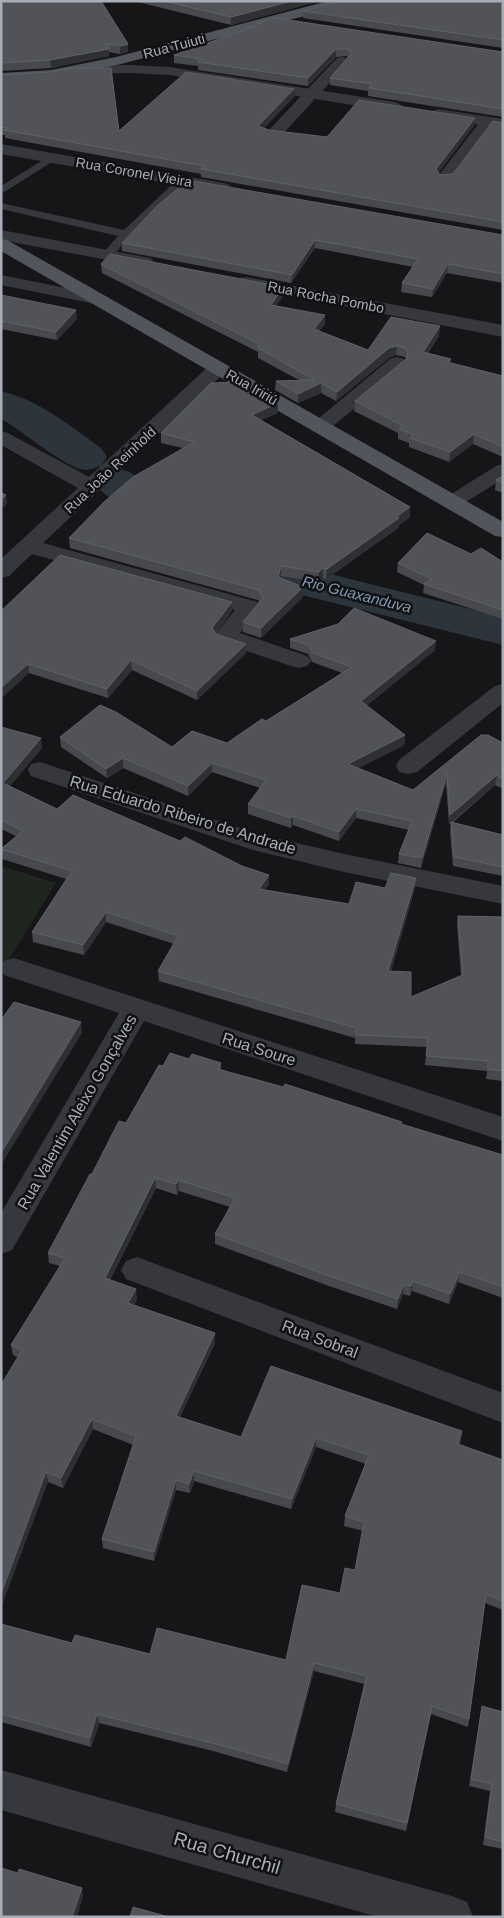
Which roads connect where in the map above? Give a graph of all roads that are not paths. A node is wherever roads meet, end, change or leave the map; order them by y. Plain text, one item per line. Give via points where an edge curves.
1 (344, 1) edge
2 (274, 20) junction
3 (312, 26) edge
4 (149, 53) junction
5 (342, 61) edge
6 (78, 70) junction
7 (168, 72) junction
8 (1, 77) edge
9 (311, 94) junction
10 (495, 123) edge
11 (275, 133) edge
12 (1, 149) edge
13 (51, 158) junction
14 (445, 178) edge
15 (182, 181) junction
16 (1, 191) edge
17 (240, 191) edge
18 (1, 206) edge
19 (126, 234) junction
20 (1, 235) edge
21 (1, 244) edge
22 (107, 255) junction
23 (165, 266) edge
24 (232, 279) edge
25 (1, 280) edge
26 (96, 299) junction
27 (503, 331) edge
28 (397, 363) dead end
29 (218, 368) junction
30 (320, 427) junction
31 (1, 437) edge
32 (503, 470) edge
33 (102, 477) junction
34 (452, 502) junction
35 (503, 530) edge
36 (28, 546) junction
37 (2, 569) edge
38 (299, 661) dead end
39 (503, 691) edge
40 (408, 766) dead end
41 (40, 770) dead end
42 (503, 894) edge
43 (14, 968) dead end
44 (137, 1008) junction
45 (503, 1130) edge
46 (1, 1241) edge
47 (137, 1270) dead end
48 (503, 1408) edge
49 (1, 1790) edge
50 (452, 1917) edge

1 - 2 main road, Rua Tuiuti
2 - 3 street
2 - 4 main road, Rua Tuiuti
4 - 6 main road, Rua Tuiuti
4 - 7 street via 145,62 149,66
5 - 9 street
6 - 7 street via 131,68
6 - 8 main road, Rua Tuiuti
7 - 9 street
9 - 10 street
9 - 11 street
10 - 14 street
12 - 13 street, Rua Coronel Vieira
13 - 15 street, Rua Coronel Vieira
13 - 16 lane
15 - 17 street, Rua Coronel Vieira
15 - 19 lane
18 - 19 lane
19 - 22 lane
20 - 22 street
21 - 26 main road, Rua Iririú
22 - 23 street
24 - 27 street, Rua Rocha Pombo
25 - 26 street
26 - 29 main road, Rua Iririú
28 - 30 street
29 - 30 main road, Rua Iririú
29 - 33 street, Rua João Reinhold
30 - 34 main road, Rua Iririú
31 - 33 street
32 - 34 street
33 - 36 street, Rua João Reinhold
34 - 35 main road, Rua Iririú
36 - 37 street, Rua João Reinhold
36 - 38 street via 250,607 225,636
39 - 40 street
41 - 42 street, Rua Eduardo Ribeiro de Andrade via 253,841 344,863
43 - 44 street, Rua Soure
44 - 45 street, Rua Soure
44 - 46 street, Rua Valentim Aleixo Gonçalves
47 - 48 street, Rua Sobral
49 - 50 street, Rua Churchil

